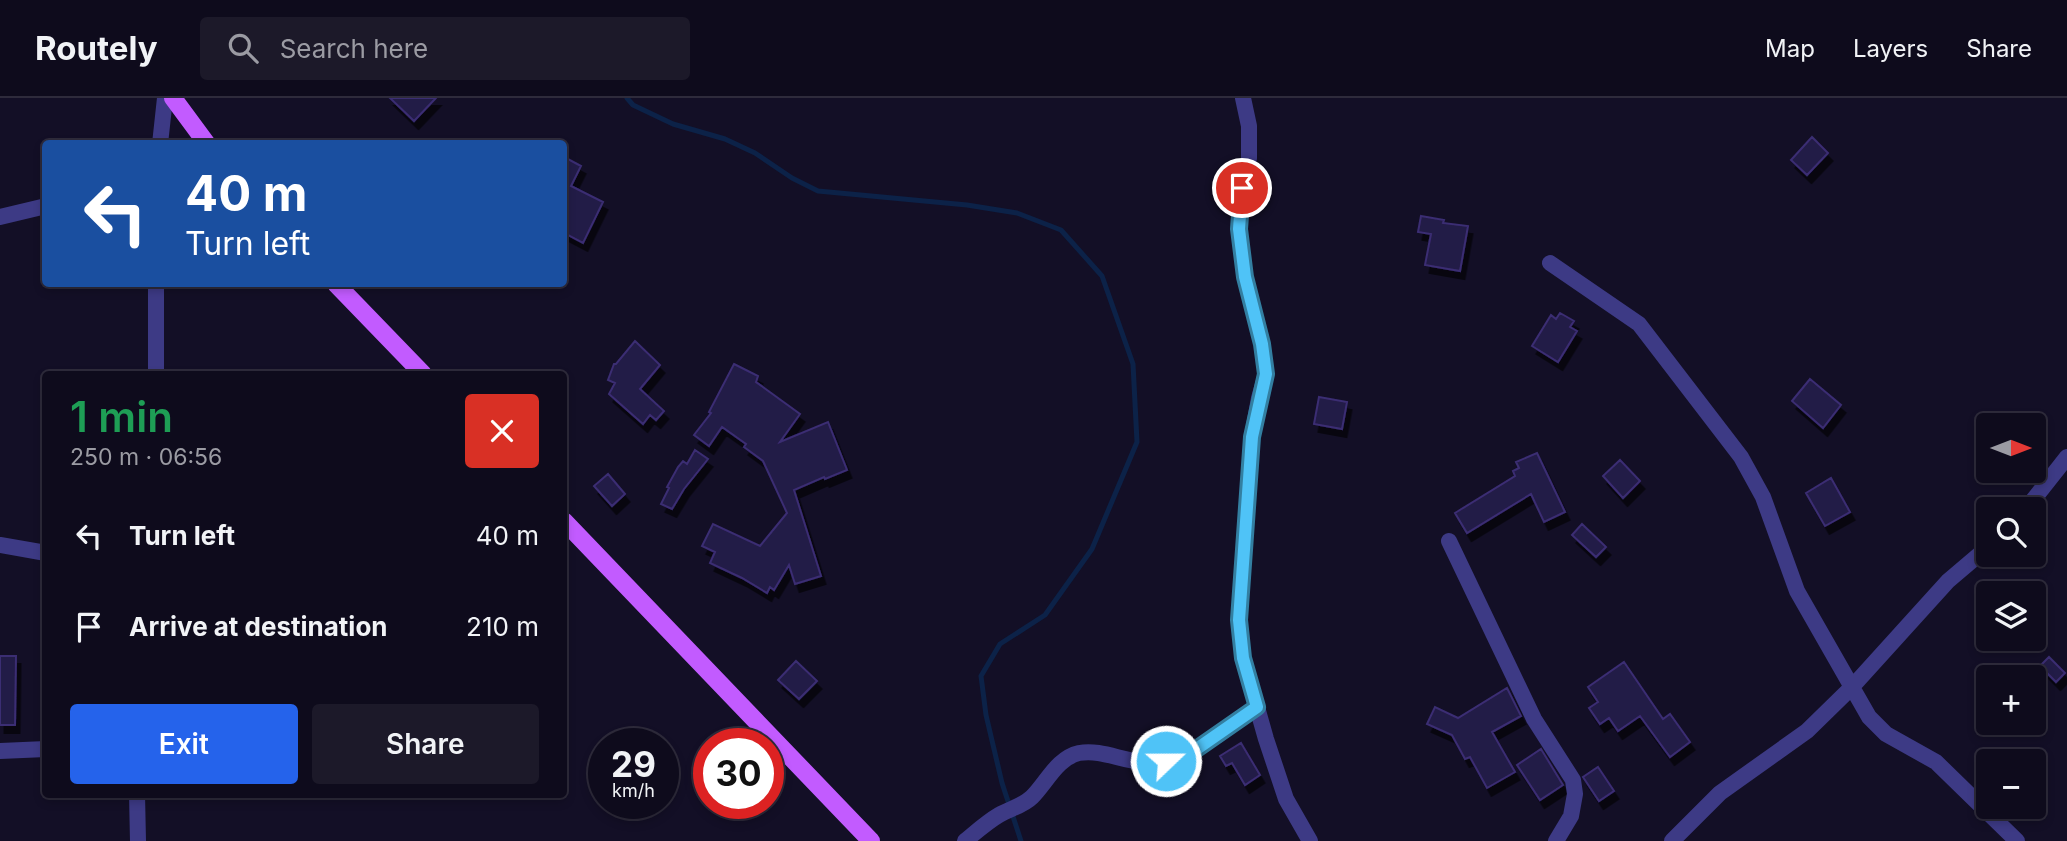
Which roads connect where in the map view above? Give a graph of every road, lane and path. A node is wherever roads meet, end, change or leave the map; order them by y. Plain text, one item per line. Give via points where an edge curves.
1 (165, 98) edge
2 (173, 98) edge
3 (1242, 98) edge
4 (160, 140) edge
5 (204, 140) edge
6 (42, 207) edge
7 (0, 217) edge
8 (1550, 263) dead end
9 (156, 287) edge
10 (339, 287) edge
11 (156, 371) edge
12 (420, 371) edge
13 (2067, 457) edge
14 (2035, 497) edge
15 (567, 525) edge
16 (1449, 541) dead end
17 (0, 545) edge
18 (42, 552) edge
19 (1976, 557) edge
20 (1852, 687) junction
21 (1257, 707) junction
22 (42, 749) edge
23 (0, 751) edge
24 (137, 798) edge
25 (138, 841) edge
26 (871, 841) edge
27 (965, 841) edge
28 (1310, 841) edge
29 (1556, 841) edge
30 (1672, 841) edge
31 (2017, 841) edge

1 - 4 street
2 - 5 main road
3 - 21 street via 1249,126 1249,158 1239,229 1266,374 1252,437 1239,620 1243,658
6 - 7 street
8 - 20 street via 1639,324 1741,457 1763,497 1797,592
9 - 11 street
10 - 12 main road
13 - 14 street
15 - 26 main road
16 - 29 street via 1534,719 1573,780 1571,816
17 - 18 street
19 - 20 street via 1948,581
20 - 30 street via 1807,732 1720,793
20 - 31 street via 1868,717 1886,734 1936,762
21 - 27 street via 1188,755 1166,761 1078,754 1056,766 1022,805 1001,814
21 - 28 street via 1286,799
22 - 23 street
24 - 25 street

